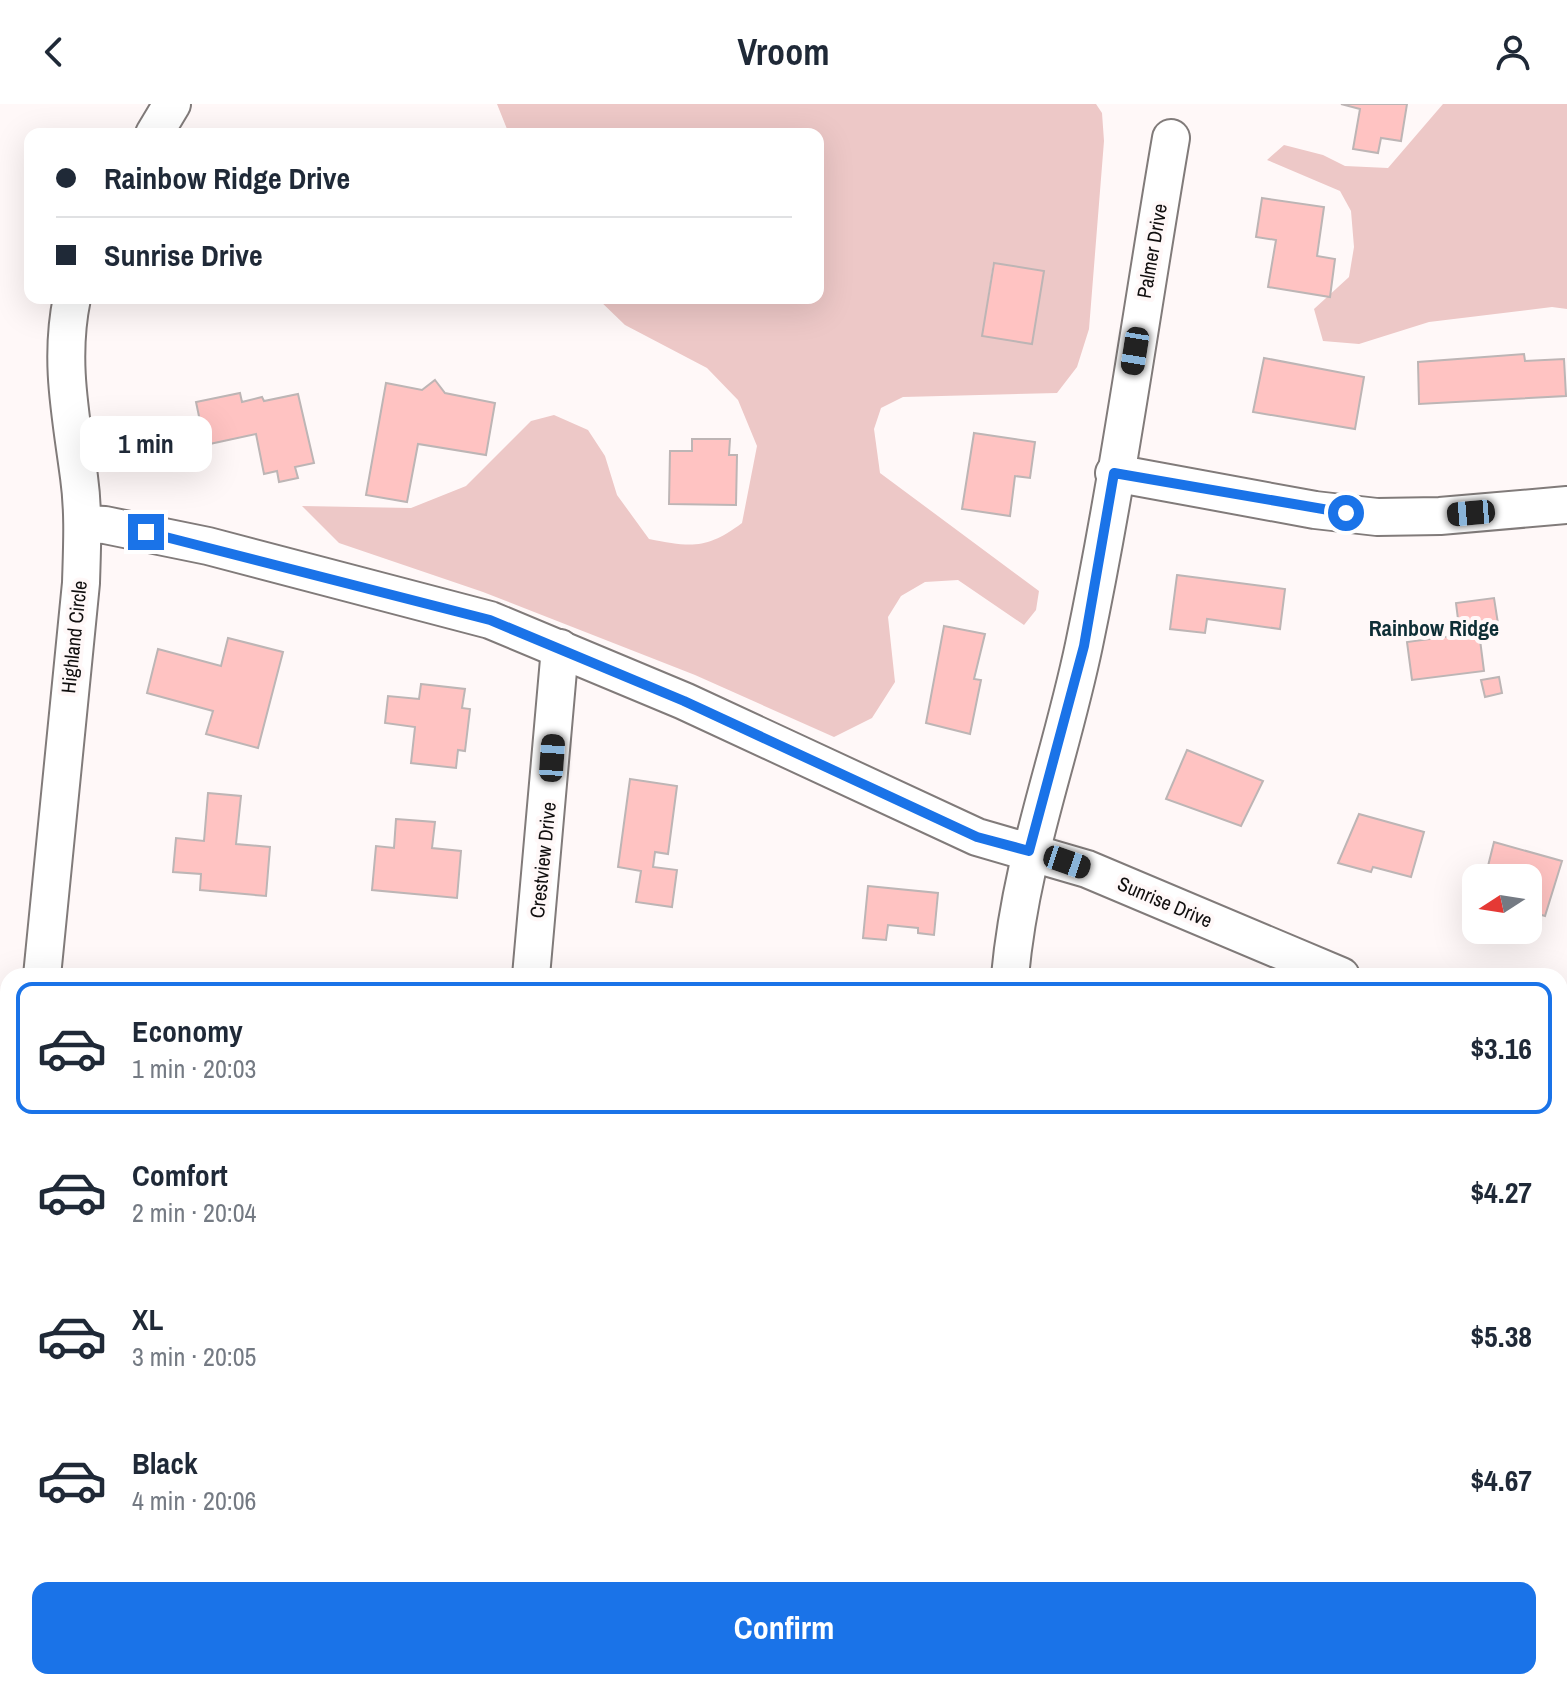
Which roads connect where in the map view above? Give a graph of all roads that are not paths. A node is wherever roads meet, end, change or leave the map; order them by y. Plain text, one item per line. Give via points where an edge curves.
1 (172, 104) edge
2 (158, 128) edge
3 (1171, 138) dead end
4 (71, 304) edge
5 (1114, 473) junction
6 (1567, 505) edge
7 (83, 524) junction
8 (560, 648) junction
9 (1029, 851) junction
10 (43, 968) edge
11 (532, 968) edge
12 (1011, 968) edge
13 (1322, 968) edge

1 - 2 street
3 - 5 street, Palmer Drive
4 - 7 street, Highland Circle via 66,392
5 - 6 street via 1377,517
5 - 9 street, Palmer Drive via 1084,646
7 - 8 street, Sunrise Drive via 177,539 447,607
7 - 10 street, Highland Circle
8 - 9 street, Sunrise Drive via 964,831
8 - 11 street, Crestview Drive
9 - 12 street, Palmer Drive
9 - 13 street, Sunrise Drive via 1087,869

